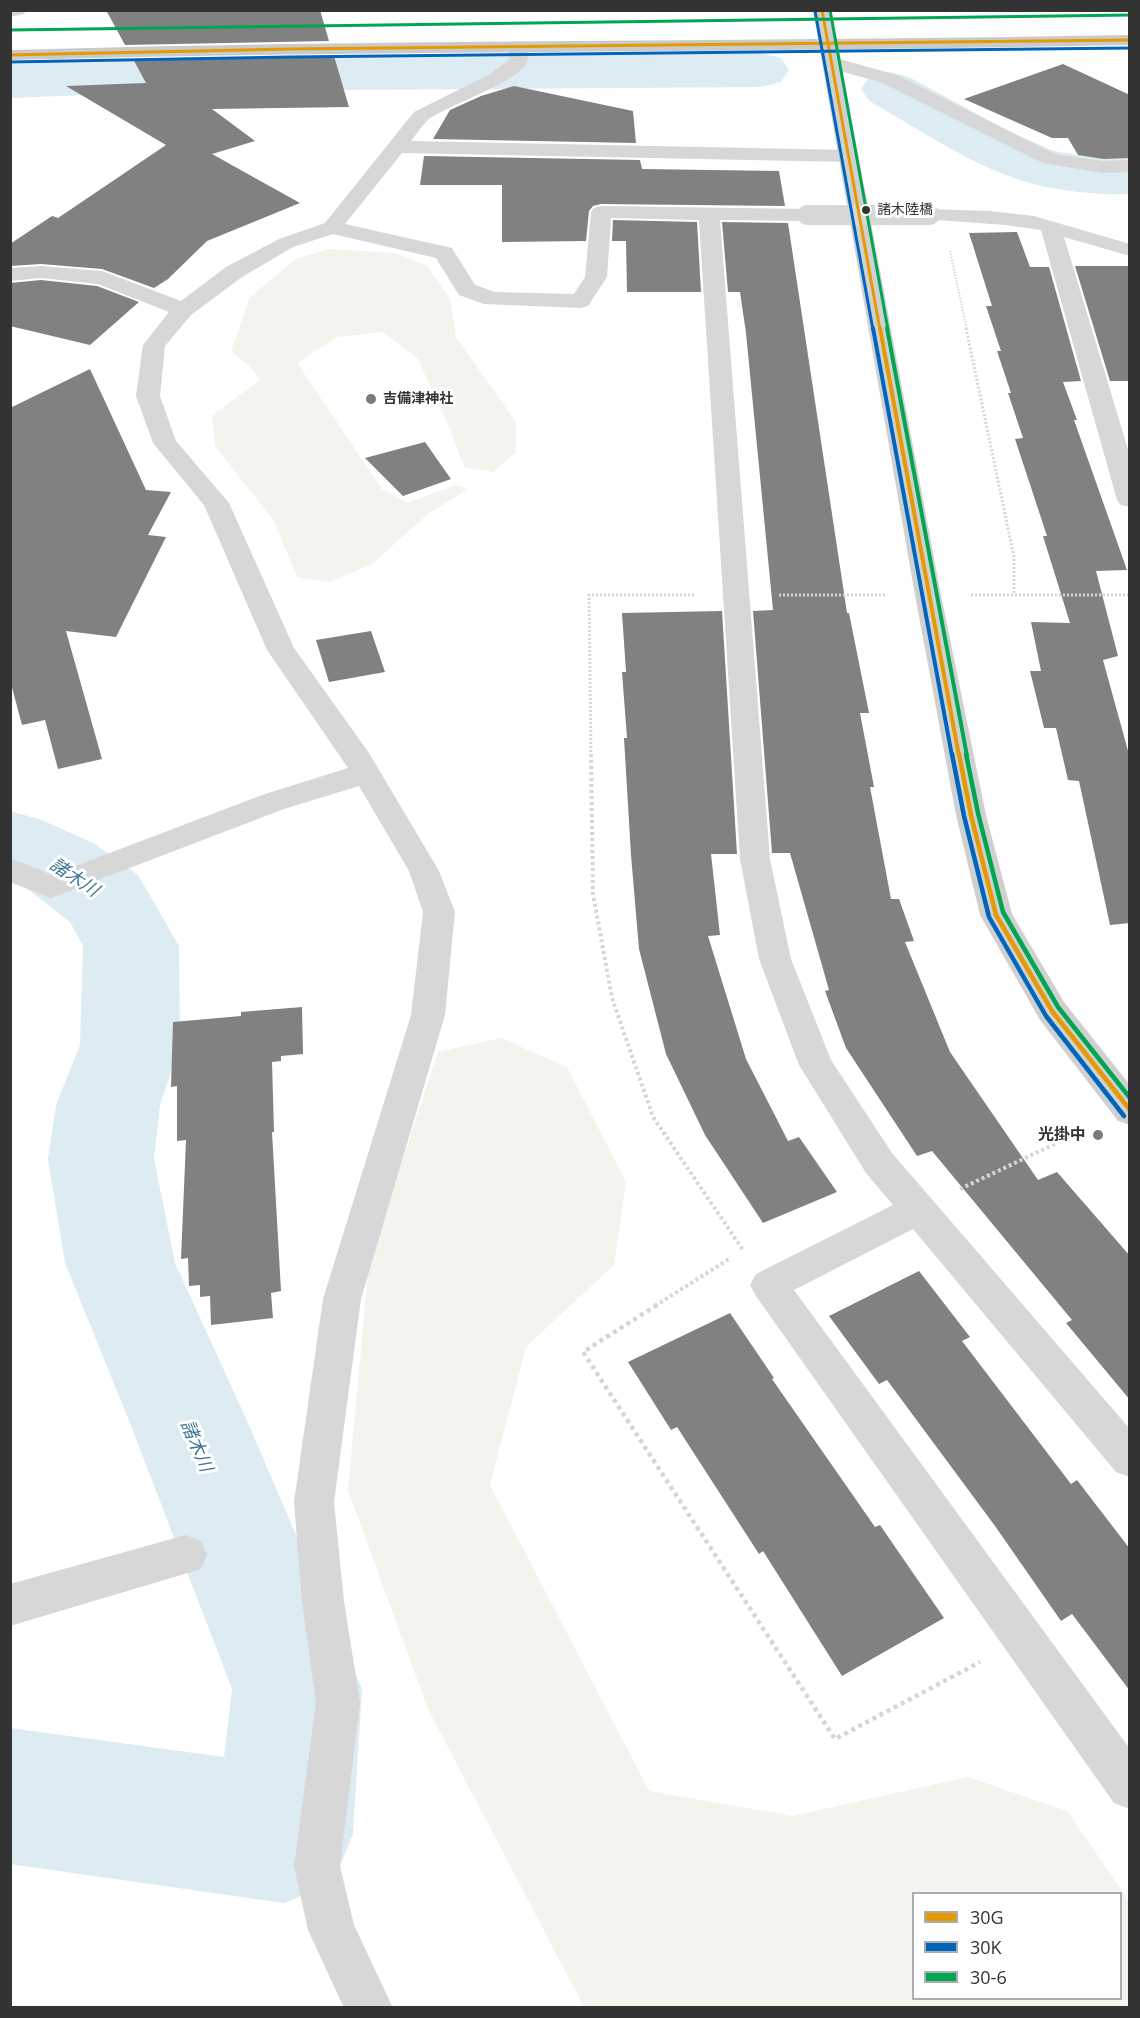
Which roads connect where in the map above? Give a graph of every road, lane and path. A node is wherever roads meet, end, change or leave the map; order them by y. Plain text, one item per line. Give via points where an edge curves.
1 (18, 10) edge
2 (10, 12) edge
3 (1130, 22) edge
4 (828, 37) edge
5 (10, 38) edge
6 (1130, 40) edge
7 (10, 55) edge
8 (518, 55) junction
9 (396, 147) junction
10 (849, 156) junction
11 (1130, 166) edge
12 (709, 214) junction
13 (936, 215) junction
14 (1050, 226) junction
15 (332, 227) junction
16 (1130, 250) edge
17 (10, 275) edge
18 (183, 310) junction
19 (1130, 500) edge
20 (736, 595) junction
21 (897, 595) dead end
22 (968, 595) dead end
23 (1014, 595) junction
24 (1130, 595) edge
25 (366, 773) junction
26 (10, 869) edge
27 (1130, 1111) edge
28 (1057, 1143) dead end
29 (918, 1209) junction
30 (1130, 1459) edge
31 (186, 1555) dead end
32 (10, 1605) edge
33 (1024, 1639) junction
34 (1130, 1787) edge
35 (369, 2007) edge

1 - 2 street
3 - 4 main road
4 - 5 main road
4 - 6 main road
4 - 8 main road
4 - 10 street
4 - 11 street via 890,78 1050,159 1103,167
7 - 8 main road via 258,48
8 - 9 street via 497,78 421,116
9 - 10 street
9 - 15 street
10 - 27 street via 928,596 971,815 996,915 1052,1011
12 - 13 street, bridge
12 - 15 street via 601,212 596,277 580,301 492,299 467,290 444,253
12 - 20 street
13 - 14 street via 999,217
13 - 23 path via 1014,557
14 - 16 street
14 - 19 street
15 - 18 street via 275,249 234,272
17 - 18 street via 40,272 102,278
18 - 25 street via 154,345 148,396 165,443 216,503 281,650
20 - 21 path
20 - 29 street via 754,859 775,958 816,1065 879,1163
20 - 33 path via 589,595 593,894 612,998 653,1117 743,1250 583,1352 835,1739
22 - 23 path
23 - 24 path
25 - 26 street via 273,802 51,886
25 - 35 street via 424,871 439,912 428,1014 342,1299 314,1502 338,1703 317,1866 332,1930
28 - 29 path
29 - 30 street
29 - 33 street via 769,1284
31 - 32 street
33 - 34 street

